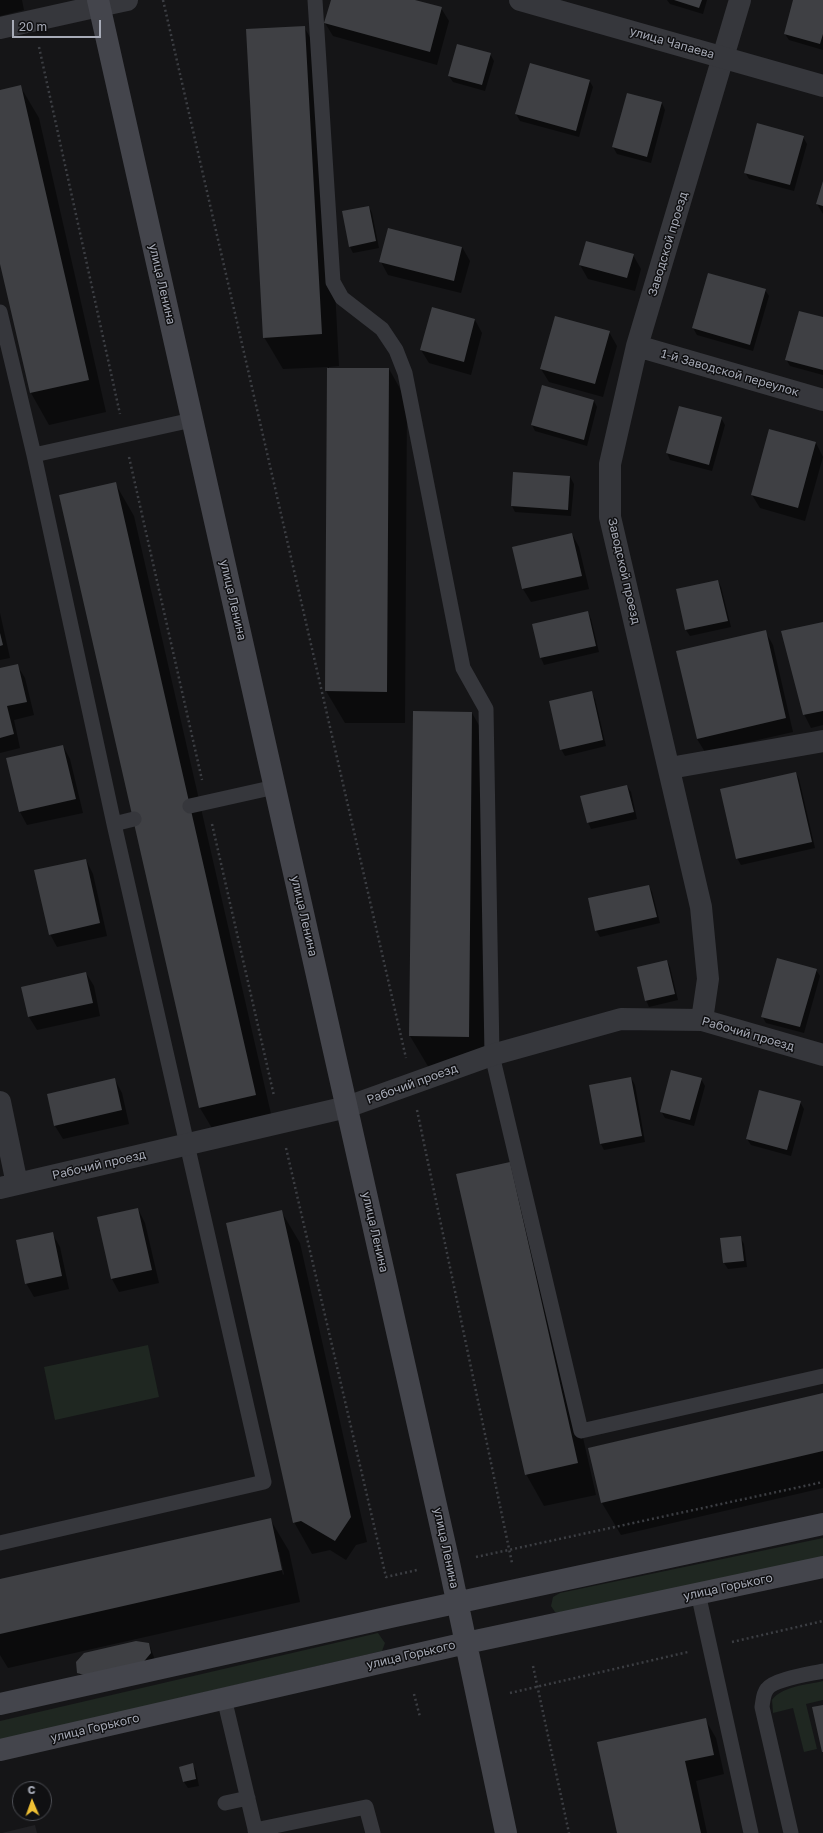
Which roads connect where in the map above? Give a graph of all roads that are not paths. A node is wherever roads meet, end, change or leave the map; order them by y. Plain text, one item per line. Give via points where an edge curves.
1 (127, 0) edge
2 (315, 0) edge
3 (520, 0) edge
4 (740, 0) edge
5 (99, 3) edge
6 (0, 28) edge
7 (723, 58) junction
8 (823, 86) edge
9 (0, 312) edge
10 (638, 346) junction
11 (823, 400) edge
12 (192, 420) junction
13 (34, 455) junction
14 (823, 741) edge
15 (670, 768) junction
16 (275, 787) junction
17 (190, 806) dead end
18 (134, 819) dead end
19 (114, 824) junction
20 (702, 1020) junction
21 (492, 1055) junction
22 (823, 1055) edge
23 (0, 1102) edge
24 (347, 1107) junction
25 (186, 1146) junction
26 (9, 1186) edge
27 (823, 1376) edge
28 (823, 1524) edge
29 (0, 1543) edge
30 (823, 1567) edge
31 (698, 1593) junction
32 (458, 1603) junction
33 (466, 1643) junction
34 (823, 1671) edge
35 (224, 1698) junction
36 (0, 1704) edge
37 (0, 1750) edge
38 (248, 1798) junction
39 (225, 1803) dead end
40 (255, 1832) edge
41 (373, 1833) edge
42 (506, 1833) edge
43 (751, 1833) edge
44 (791, 1833) edge

1 - 5 street
2 - 21 lane via 333,282 342,298 382,329 396,350 405,373 463,668 486,709
3 - 7 street, улица Чапаева
4 - 7 street, Заводской проезд
5 - 6 street
5 - 12 main road, улица Ленина
7 - 8 street, улица Чапаева
7 - 10 street, Заводской проезд
9 - 13 lane
10 - 11 street, 1-й Заводской переулок
10 - 15 street, Заводской проезд via 610,464 610,517
12 - 13 lane
12 - 16 main road, улица Ленина
13 - 19 lane
14 - 15 street
15 - 20 street, Заводской проезд via 701,907 708,979
16 - 17 lane
16 - 24 main road, улица Ленина
18 - 19 lane
19 - 25 lane
20 - 21 street, Рабочий проезд via 621,1019
20 - 22 street, Рабочий проезд
21 - 24 street, Рабочий проезд
21 - 27 lane via 582,1431
23 - 26 street
24 - 25 street, Рабочий проезд
24 - 32 main road, улица Ленина
25 - 26 street, Рабочий проезд
25 - 29 lane via 264,1482
28 - 32 main road
30 - 31 main road, улица Горького
31 - 33 main road, улица Горького
31 - 43 lane
32 - 33 main road, улица Ленина
32 - 36 main road
33 - 35 main road, улица Горького
33 - 42 main road, улица Ленина
34 - 44 lane via 778,1682 768,1688 763,1696 762,1707
35 - 37 main road, улица Горького
35 - 38 lane
38 - 39 lane
38 - 40 lane
40 - 41 lane via 366,1807

